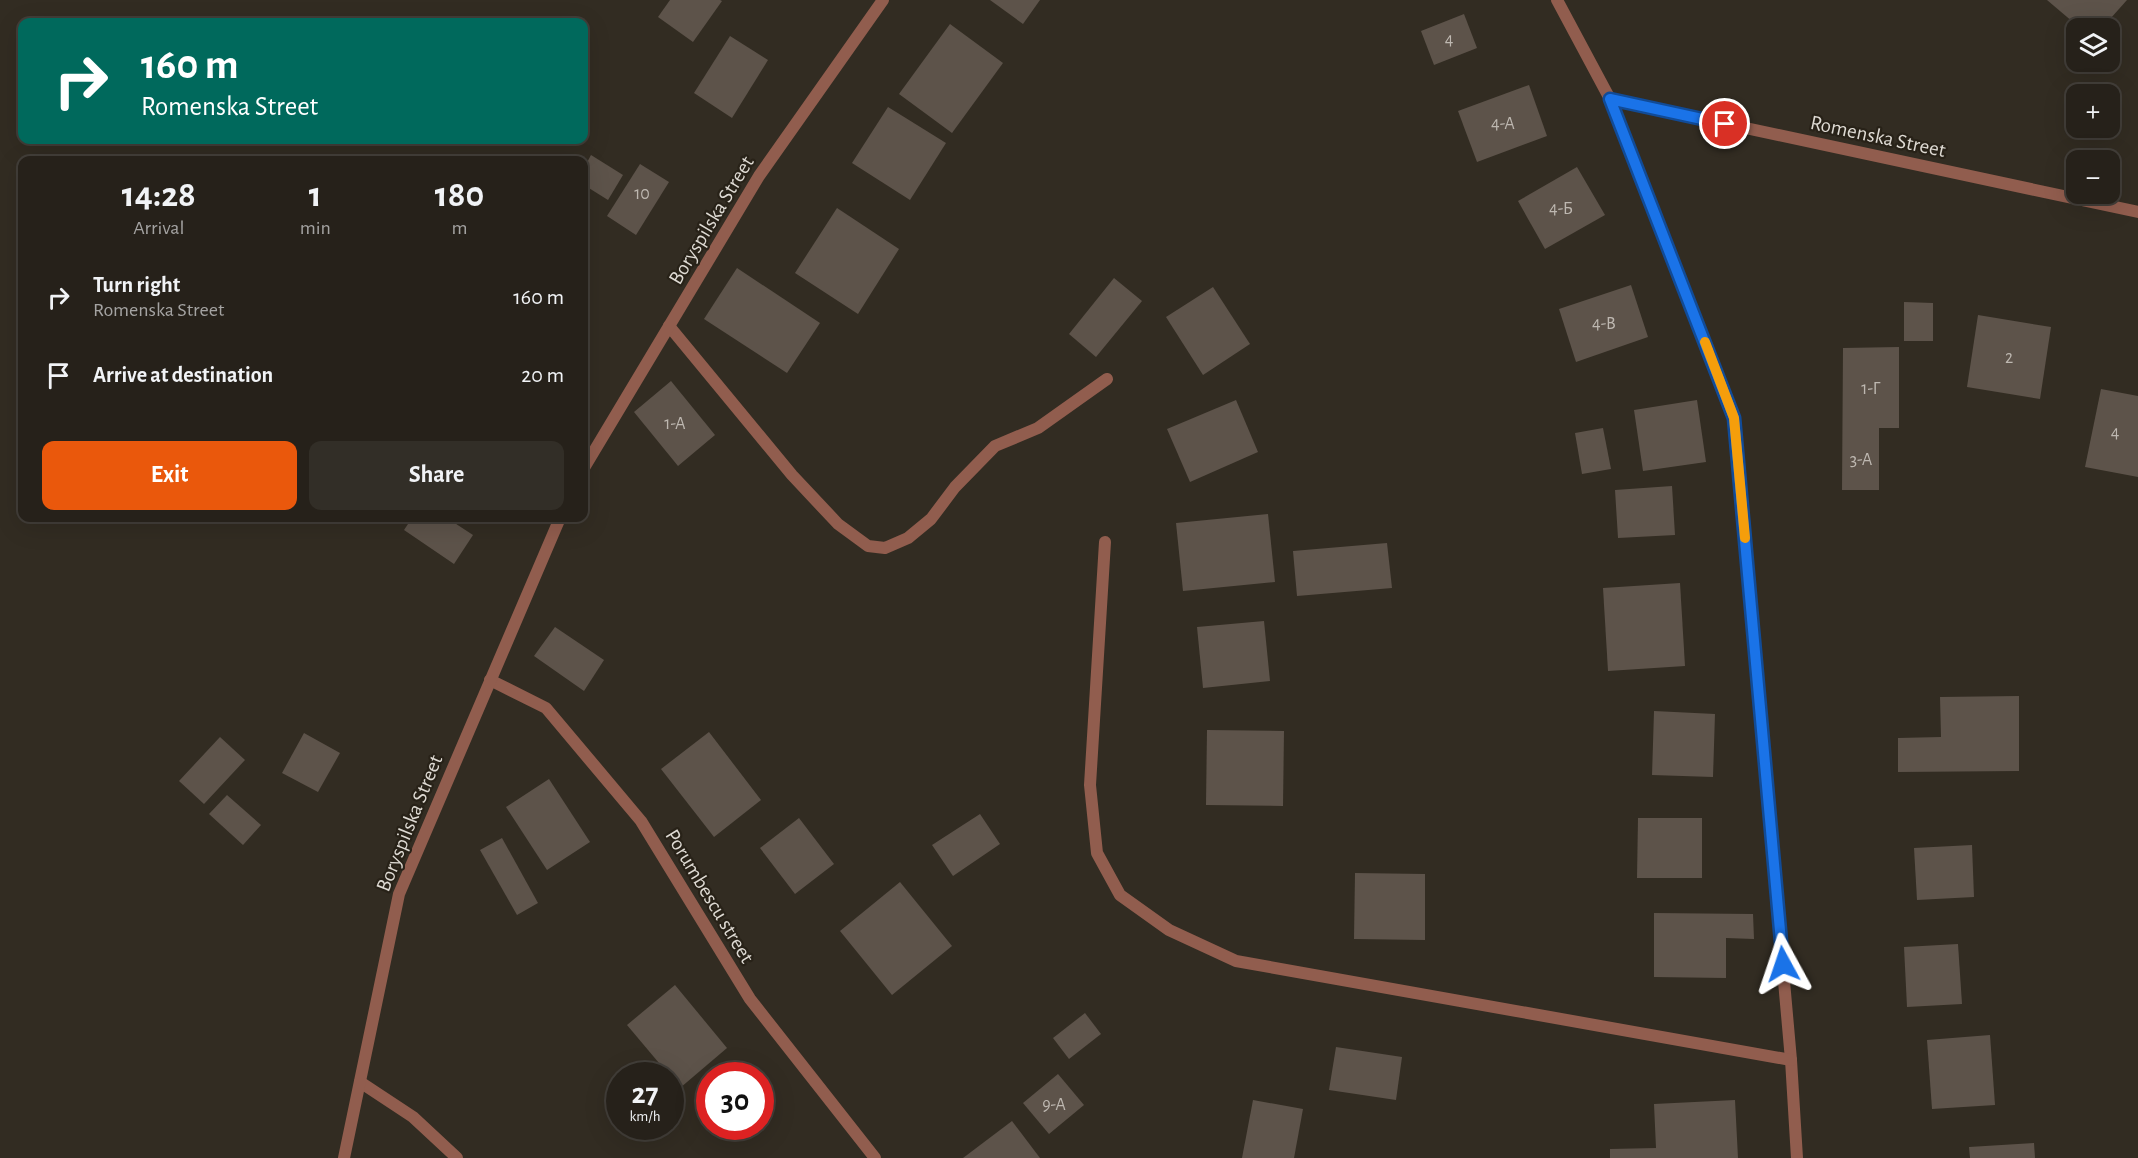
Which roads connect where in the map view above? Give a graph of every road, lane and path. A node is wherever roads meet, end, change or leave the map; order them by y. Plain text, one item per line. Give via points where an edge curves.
1 (883, 0) edge
2 (1557, 0) edge
3 (1610, 99) junction
4 (2138, 212) edge
5 (669, 326) junction
6 (1107, 379) dead end
7 (588, 461) edge
8 (558, 522) edge
9 (1105, 542) dead end
10 (490, 680) junction
11 (1791, 1060) junction
12 (360, 1082) junction
13 (344, 1158) edge
14 (457, 1158) edge
15 (874, 1158) edge
16 (1797, 1158) edge

1 - 5 street, Boryspilska Street via 759,176
2 - 3 street
3 - 4 street, Romenska Street
3 - 11 street via 1734,418
5 - 6 street via 792,475 838,524 867,546 885,548 908,538 931,519 955,487 995,446 1038,428
5 - 7 street, Boryspilska Street
8 - 10 street, Boryspilska Street
9 - 11 street via 1090,784 1097,852 1120,896 1169,930 1236,961
10 - 12 street, Boryspilska Street via 399,894
10 - 15 street, Porumbescu street via 546,708 641,821 750,999
11 - 16 street
12 - 13 street, Boryspilska Street
12 - 14 street via 414,1117

